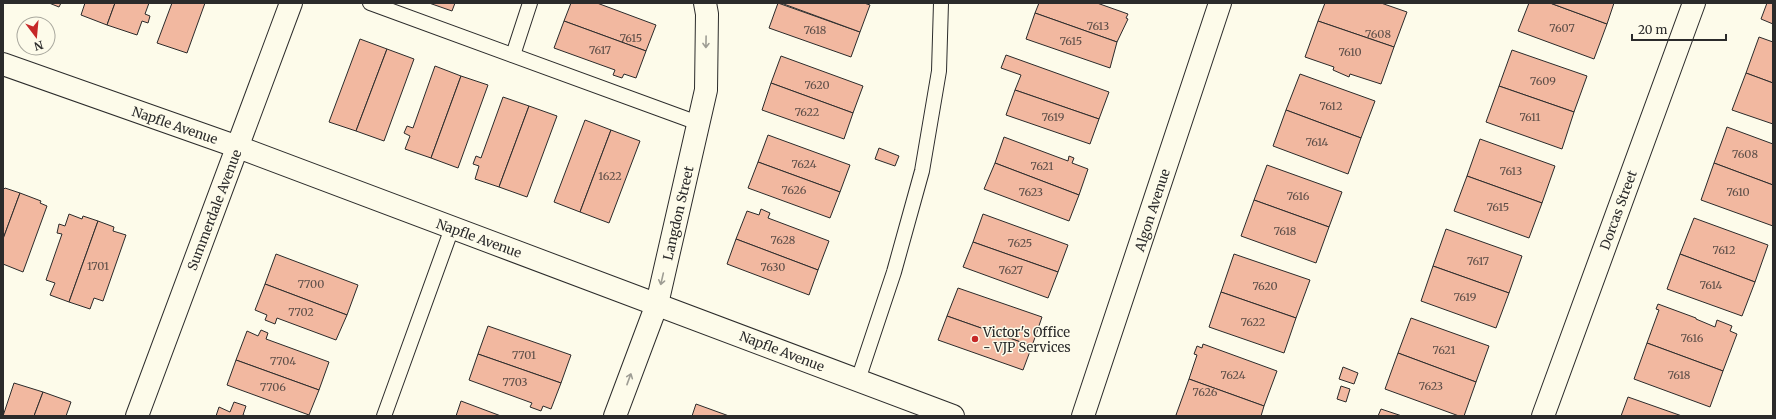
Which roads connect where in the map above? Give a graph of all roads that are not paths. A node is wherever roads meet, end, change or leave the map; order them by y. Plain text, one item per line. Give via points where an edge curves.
1 (291, 3) edge
2 (370, 3) edge
3 (530, 3) edge
4 (705, 3) edge
5 (941, 3) edge
6 (1220, 3) edge
7 (1694, 3) edge
8 (513, 56) junction
9 (3, 64) edge
10 (698, 123) junction
11 (238, 147) junction
12 (452, 228) junction
13 (657, 304) junction
14 (858, 380) junction
15 (137, 416) edge
16 (384, 416) edge
17 (615, 416) edge
18 (953, 416) edge
19 (1084, 416) edge
20 (1543, 416) edge

1 - 11 street, Summerdale Avenue
2 - 8 lane
3 - 8 lane
4 -> 10 street, Langdon Street via 706,90
5 - 14 lane via 939,71 922,171 894,272
6 - 19 street, Algon Avenue
7 - 20 street, Dorcas Street
8 - 10 lane
9 - 11 street, Napfle Avenue
10 -> 13 street, Langdon Street
11 - 12 street, Napfle Avenue
11 - 15 street, Summerdale Avenue
12 - 13 street, Napfle Avenue
12 - 16 lane
13 - 14 street, Napfle Avenue
17 -> 13 street, Langdon Street
14 - 18 street, Napfle Avenue

